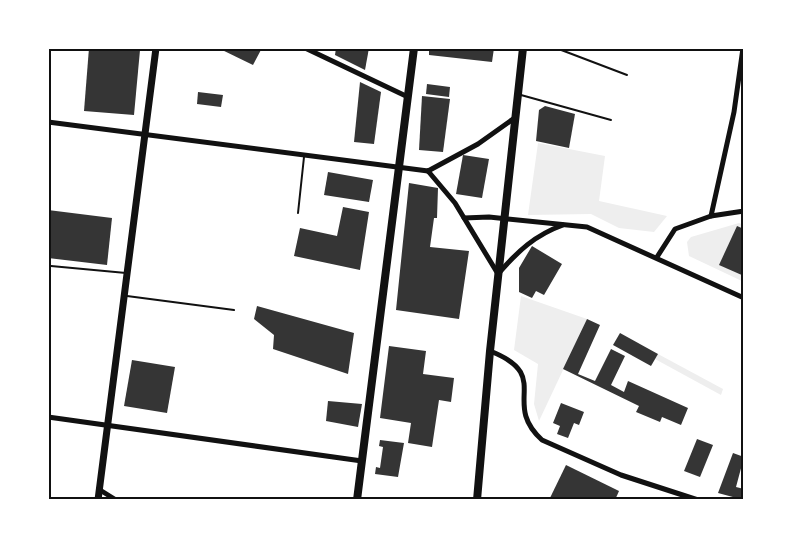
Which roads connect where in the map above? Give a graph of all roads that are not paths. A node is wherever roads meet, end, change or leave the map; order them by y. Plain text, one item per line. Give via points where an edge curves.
1 (156, 48) edge
2 (304, 48) edge
3 (414, 48) edge
4 (523, 48) edge
5 (556, 48) edge
6 (744, 48) edge
7 (627, 75) dead end
8 (518, 94) junction
9 (408, 97) junction
10 (516, 117) junction
11 (611, 120) dead end
12 (48, 122) edge
13 (145, 134) junction
14 (304, 154) junction
15 (399, 167) junction
16 (428, 171) junction
17 (744, 211) edge
18 (298, 213) dead end
19 (711, 216) junction
20 (465, 218) junction
21 (503, 218) junction
22 (564, 224) junction
23 (657, 257) junction
24 (51, 266) dead end
25 (127, 273) junction
26 (498, 274) junction
27 (124, 295) junction
28 (744, 298) edge
29 (234, 310) dead end
30 (490, 351) junction
31 (48, 417) edge
32 (108, 425) junction
33 (362, 461) junction
34 (100, 490) junction
35 (98, 500) edge
36 (116, 500) edge
37 (357, 500) edge
38 (477, 500) edge
39 (698, 500) edge

1 - 13 street
2 - 9 street
3 - 9 main road
4 - 8 main road
5 - 7 lane
6 - 19 street
8 - 10 main road
8 - 11 lane
9 - 15 main road
10 - 16 street via 478,144
10 - 21 main road
12 - 13 street
13 - 14 street
13 - 25 street
14 - 15 street
14 - 18 lane
15 - 16 street
15 - 33 main road
16 - 20 street
17 - 19 street
19 - 23 street via 675,229
20 - 21 street
20 - 26 street
21 - 22 street
21 - 26 main road
22 - 23 street via 594,229
22 - 26 street via 529,242
23 - 28 street
24 - 25 lane
25 - 27 street
26 - 30 main road
27 - 29 lane
27 - 32 street
30 - 38 main road
30 - 39 street via 511,361 523,374 526,420 542,440 610,471
31 - 32 street
32 - 33 street
32 - 34 street
33 - 37 main road
34 - 35 street
34 - 36 street

